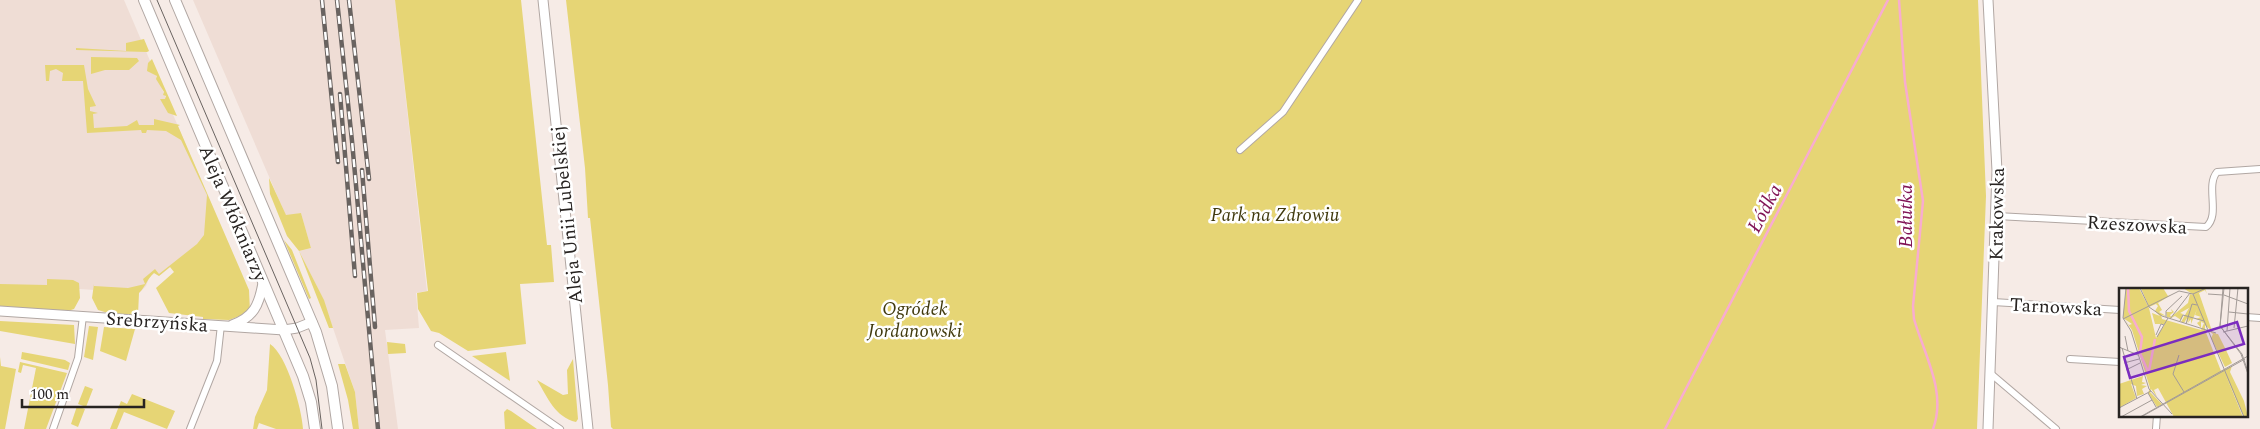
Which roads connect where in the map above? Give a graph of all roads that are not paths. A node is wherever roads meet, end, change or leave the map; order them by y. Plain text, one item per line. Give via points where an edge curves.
1 (144, 0) edge
2 (175, 0) edge
3 (544, 0) edge
4 (1358, 0) edge
5 (1988, 0) edge
6 (1240, 150) dead end
7 (2260, 169) edge
8 (1997, 216) junction
9 (263, 283) junction
10 (1993, 302) junction
11 (2119, 310) edge
12 (0, 311) edge
13 (83, 316) junction
14 (312, 322) junction
15 (226, 325) junction
16 (284, 330) junction
17 (438, 346) dead end
18 (2070, 359) dead end
19 (2119, 362) edge
20 (1990, 373) junction
21 (2157, 416) edge
22 (54, 429) edge
23 (190, 429) edge
24 (315, 429) edge
25 (338, 429) edge
26 (560, 429) edge
27 (588, 429) edge
28 (1988, 429) edge
29 (2056, 429) edge
30 (2156, 429) edge

1 - 9 main road, Aleja Włókniarzy
2 - 14 main road, Aleja Włókniarzy
3 - 27 main road, Aleja Unii Lubelskiej
4 - 6 street via 1283,112
5 - 8 main road, Krakowska
7 - 8 street, Rzeszowska via 2217,172 2213,178 2211,219 2206,227
8 - 10 main road, Krakowska
9 - 15 main road via 255,310 248,318
9 - 16 main road, Aleja Włókniarzy
10 - 11 street, Tarnowska
10 - 20 main road, Krakowska
12 - 13 main road, Srebrzyńska
13 - 15 main road, Srebrzyńska
13 - 22 street via 78,358
14 - 16 main road, Srebrzyńska
14 - 25 main road, Aleja Włókniarzy via 330,377
15 - 16 main road, Srebrzyńska
15 - 23 street via 217,361
16 - 24 main road, Aleja Włókniarzy via 306,384
17 - 26 street
18 - 19 street
20 - 28 main road, Krakowska
20 - 29 street
21 - 30 street

